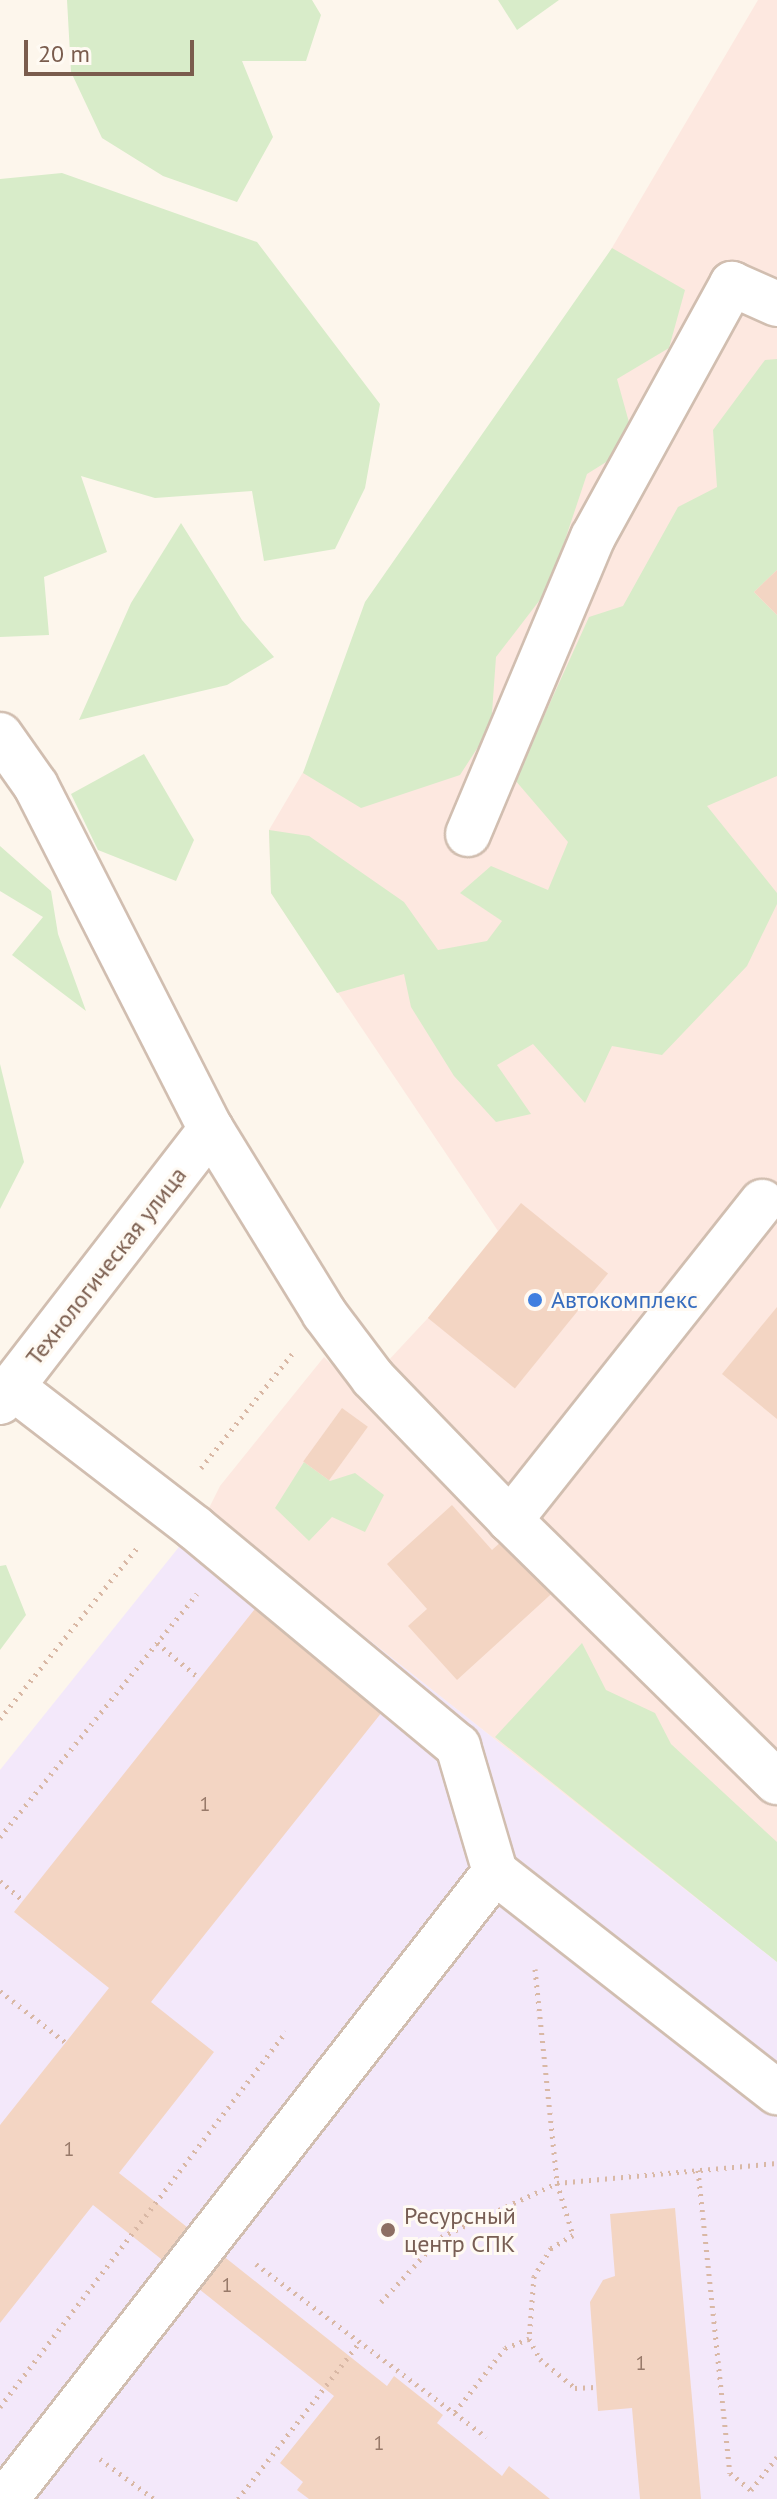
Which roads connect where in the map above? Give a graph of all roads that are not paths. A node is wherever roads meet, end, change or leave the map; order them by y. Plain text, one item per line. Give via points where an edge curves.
1 (777, 304) edge
2 (0, 735) edge
3 (468, 834) dead end
4 (211, 1129) junction
5 (762, 1202) dead end
6 (6, 1395) edge
7 (510, 1520) junction
8 (777, 1782) edge
9 (512, 1885) junction
10 (777, 2092) edge
11 (6, 2499) edge

1 - 3 street via 732,284 593,537
2 - 4 street via 36,786
4 - 6 street, Технологическая улица
4 - 7 street via 340,1335 373,1378
5 - 7 street
6 - 9 street via 228,1556 458,1746
7 - 8 street
9 - 10 street
9 - 11 street via 215,2231

